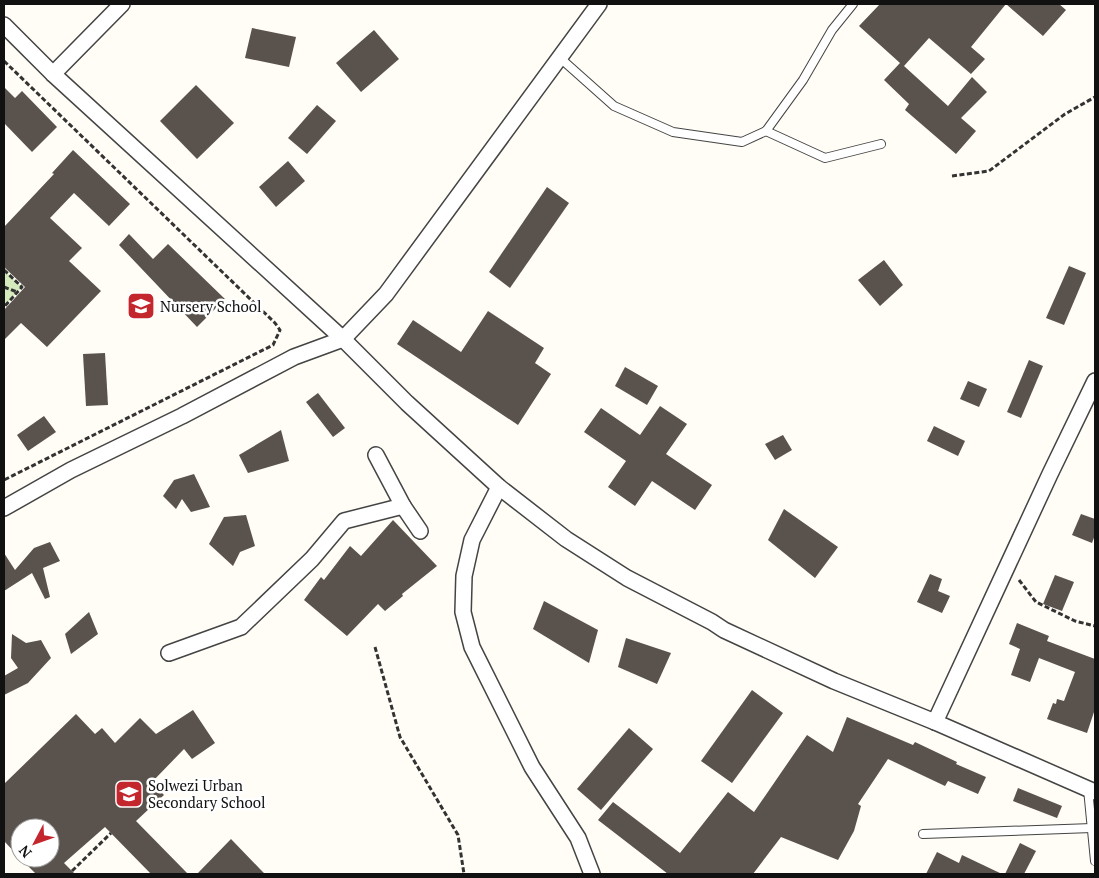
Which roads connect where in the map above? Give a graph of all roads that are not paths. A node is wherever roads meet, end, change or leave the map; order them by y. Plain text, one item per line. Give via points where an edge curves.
1 (122, 4) edge
2 (599, 4) edge
3 (853, 4) edge
4 (4, 25) edge
5 (559, 57) junction
6 (53, 74) junction
7 (766, 131) junction
8 (881, 144) dead end
9 (343, 339) junction
10 (1095, 381) edge
11 (376, 455) dead end
12 (499, 487) junction
13 (403, 506) junction
14 (4, 508) edge
15 (420, 531) dead end
16 (169, 653) dead end
17 (935, 722) junction
18 (1092, 791) edge
19 (1092, 828) junction
20 (923, 834) dead end
21 (1095, 861) edge
22 (592, 874) edge

1 - 6 street
2 - 5 street
3 - 7 lane via 832,30 803,80
4 - 6 street
5 - 7 lane via 614,106 673,132 742,142
5 - 9 street via 386,294
6 - 9 street
7 - 8 lane via 825,158
9 - 12 street
9 - 14 street via 294,357 71,470
10 - 17 street
11 - 13 street
12 - 17 street via 566,539 627,578 724,630 817,674
12 - 22 street via 472,540 464,576 463,612 472,647 532,767 578,838
13 - 15 street
13 - 16 street via 344,521 312,560 241,627
17 - 18 street
18 - 19 lane
19 - 20 lane
19 - 21 lane

